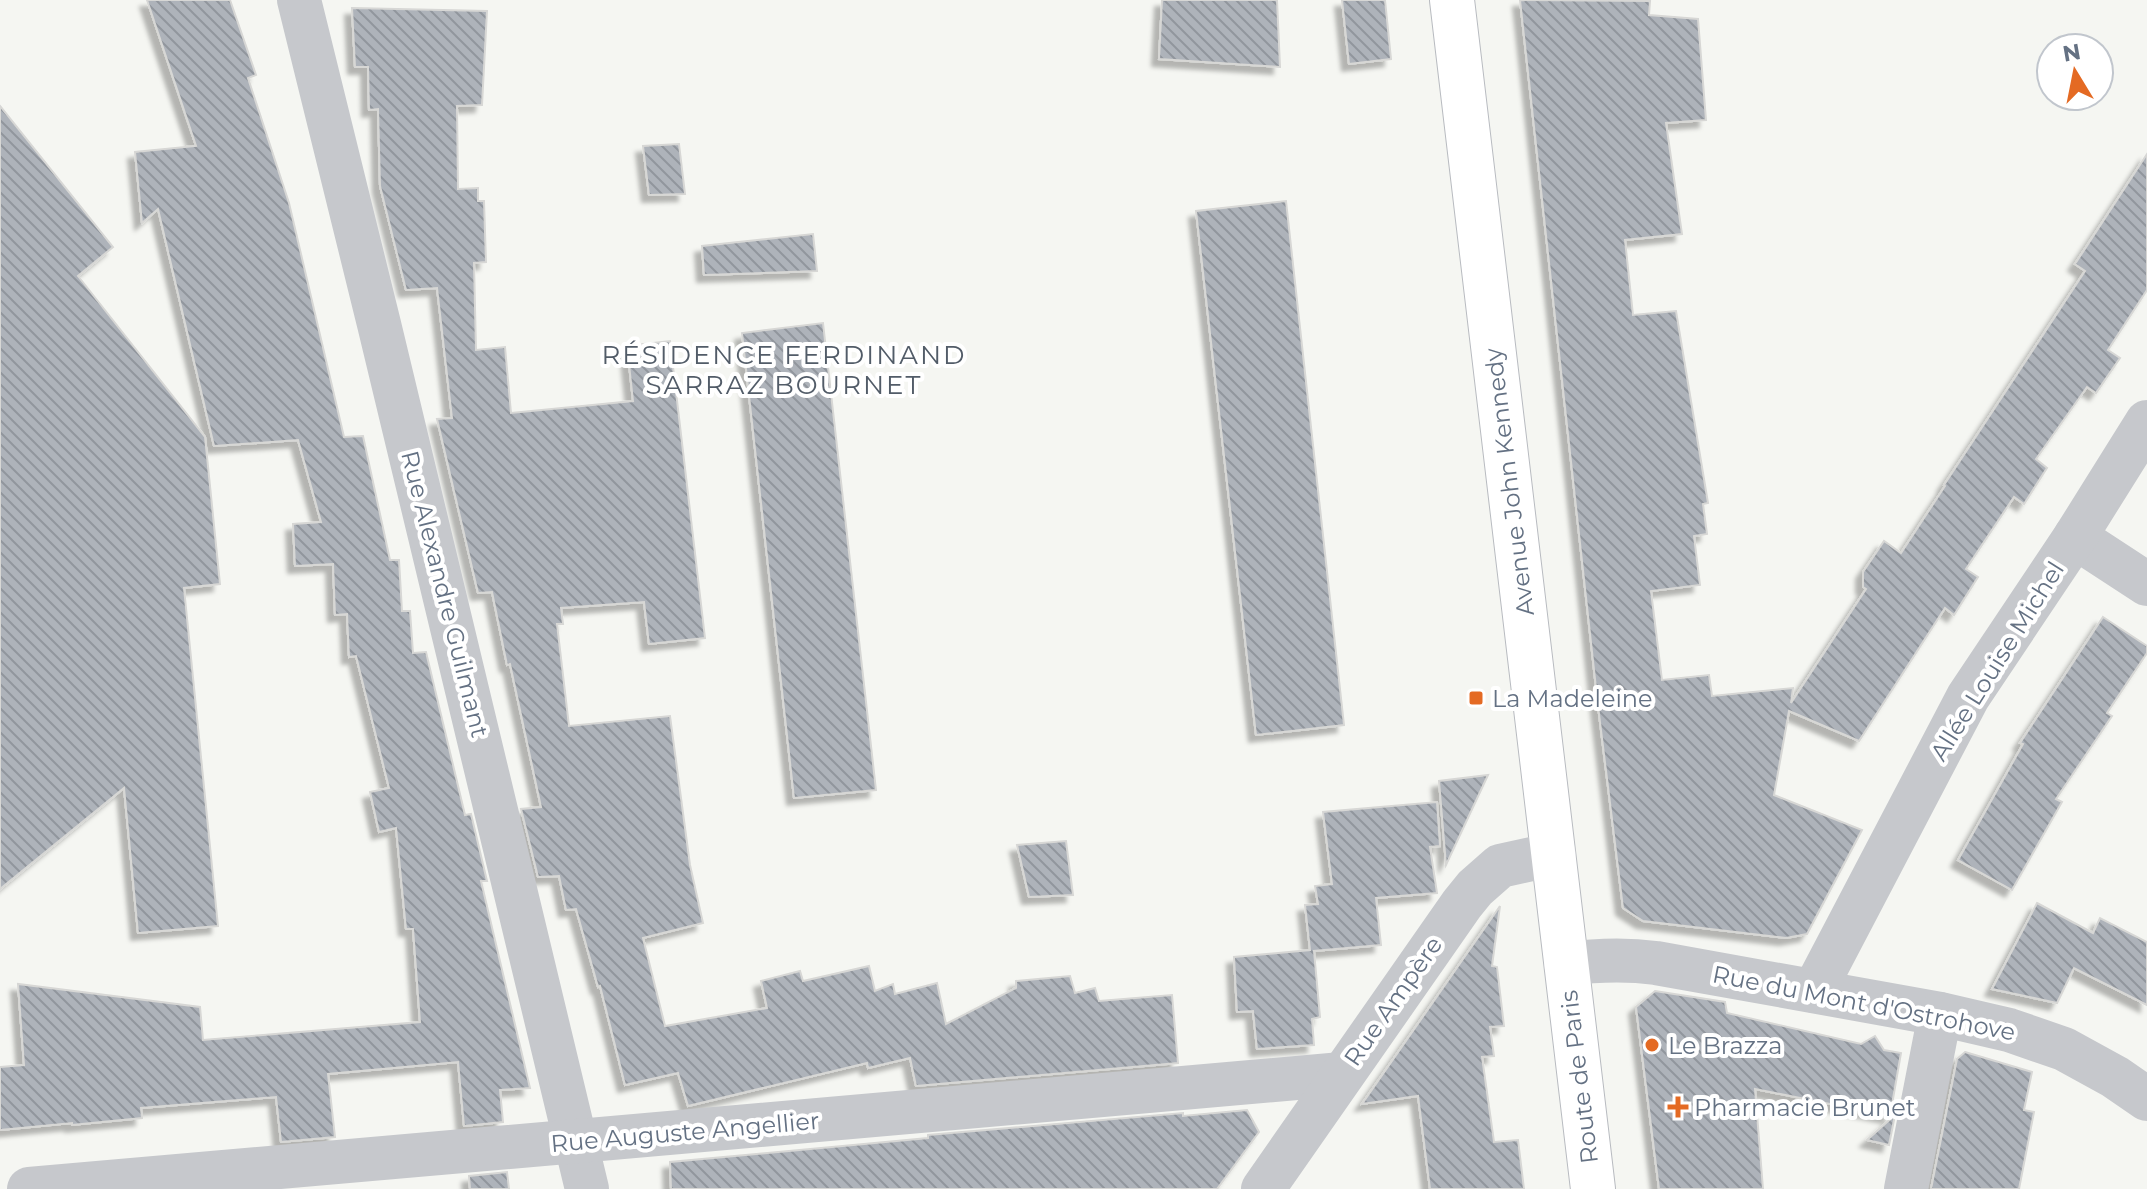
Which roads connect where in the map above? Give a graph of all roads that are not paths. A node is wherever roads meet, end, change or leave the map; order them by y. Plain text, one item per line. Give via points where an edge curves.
1 (299, 0) edge
2 (1452, 0) edge
3 (2147, 422) edge
4 (2075, 537) junction
5 (2147, 584) edge
6 (1554, 854) junction
7 (1566, 964) junction
8 (1814, 991) junction
9 (1940, 1014) junction
10 (1342, 1074) junction
11 (2147, 1099) edge
12 (576, 1141) junction
13 (29, 1189) edge
14 (587, 1189) edge
15 (1263, 1189) edge
16 (1593, 1189) edge
17 (1906, 1189) edge

1 - 12 street, Rue Alexandre Guilmant
2 - 6 main road, Avenue John Kennedy
3 - 4 street, Allée Louise Michel
4 - 5 street
4 - 8 street, Allée Louise Michel via 1961,710
6 - 7 main road, Avenue John Kennedy
6 - 10 street, Rue Ampère via 1500,866 1475,888
7 - 8 street, Rue du Mont d'Ostrohove via 1623,959
7 - 16 main road, Route de Paris
8 - 9 street, Rue du Mont d'Ostrohove
9 - 11 street, Rue du Mont d'Ostrohove via 2064,1049
9 - 17 street
10 - 12 street, Rue Auguste Angellier
10 - 15 street, Rue Ampère
12 - 13 street, Rue Auguste Angellier
12 - 14 street, Rue Alexandre Guilmant

